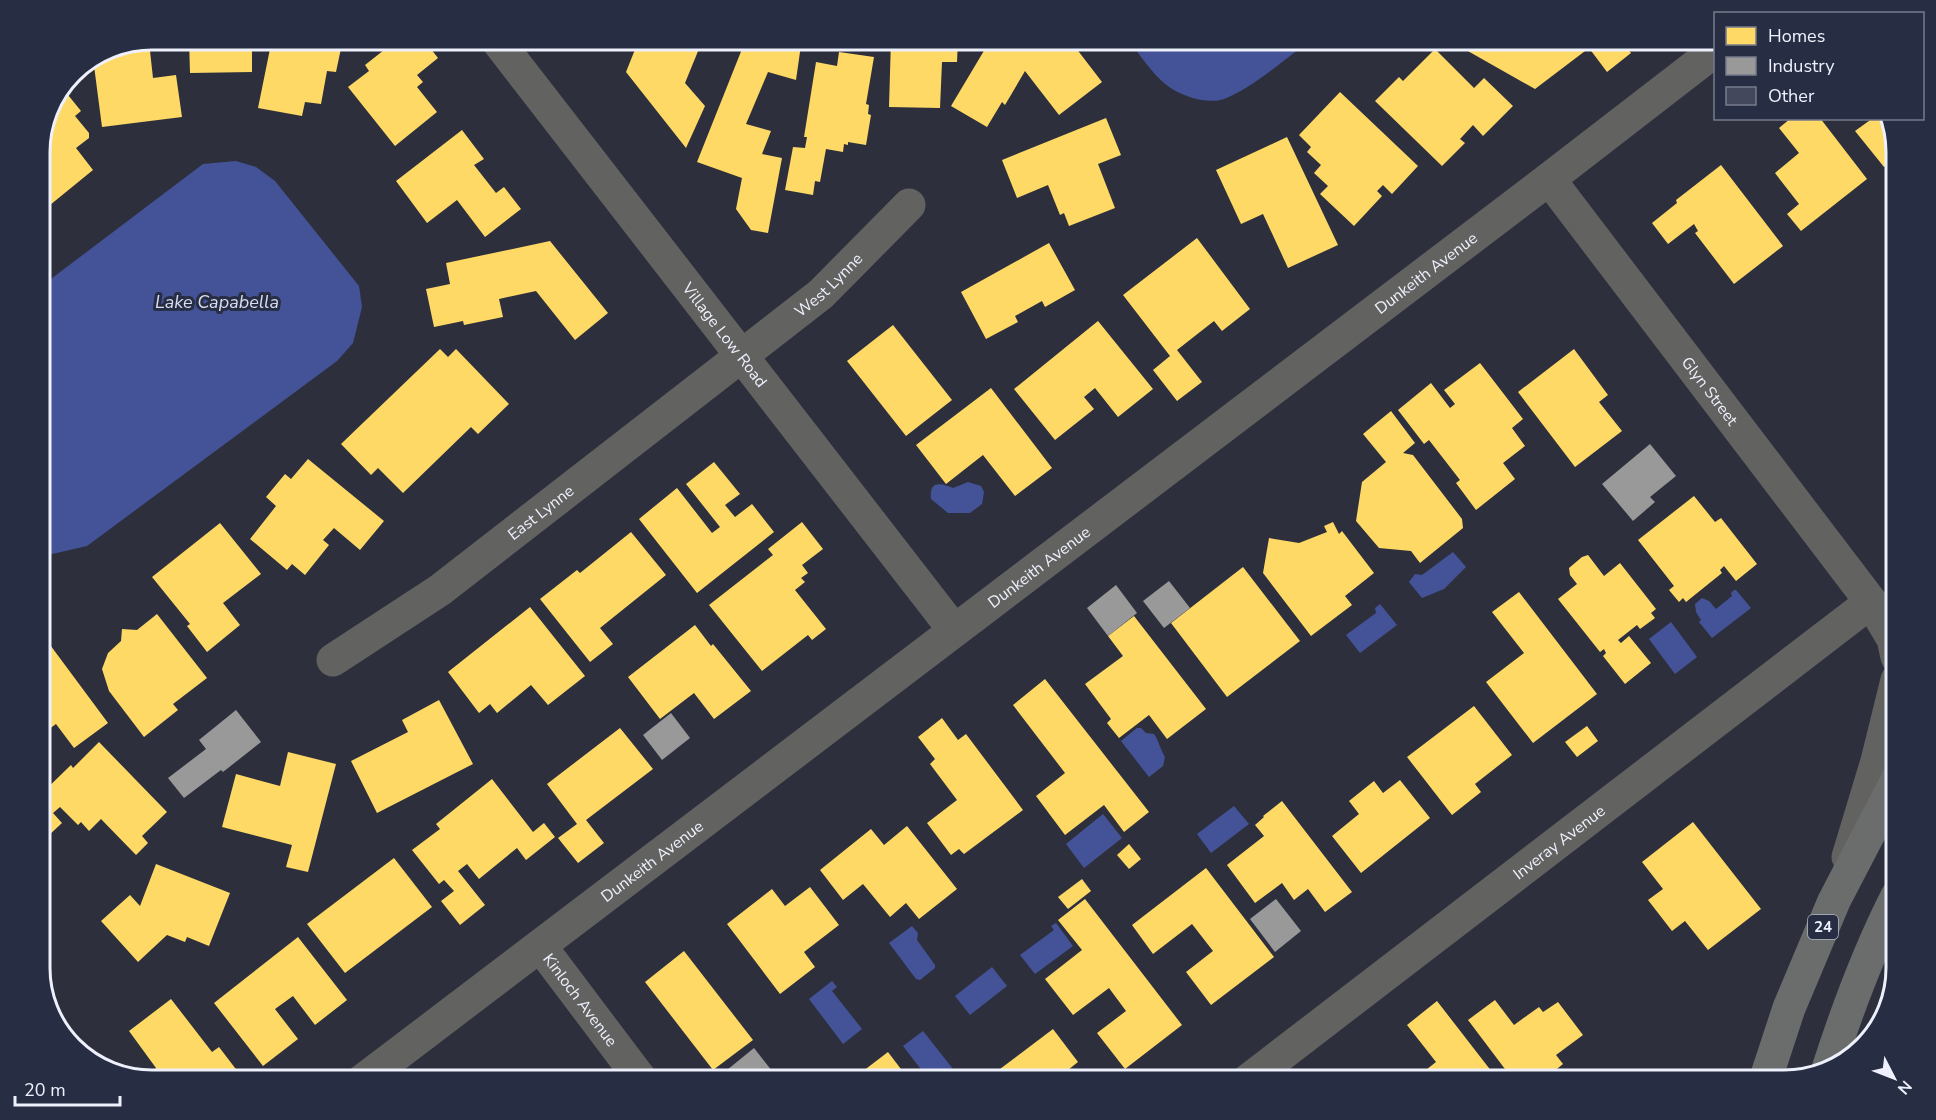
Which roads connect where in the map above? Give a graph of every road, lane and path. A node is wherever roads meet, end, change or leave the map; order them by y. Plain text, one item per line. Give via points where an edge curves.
1 (505, 50) edge
2 (1714, 52) edge
3 (1549, 179) junction
4 (909, 205) dead end
5 (742, 355) junction
6 (1884, 609) edge
7 (954, 630) junction
8 (333, 660) dead end
9 (1886, 725) edge
10 (1886, 801) edge
11 (1834, 901) junction
12 (1886, 922) edge
13 (541, 947) junction
14 (1831, 1059) edge
15 (377, 1070) edge
16 (634, 1070) edge
17 (1262, 1070) edge
18 (1769, 1070) edge

1 - 5 street, Village Low Road
2 - 3 street, Dunkeith Avenue
3 - 6 street, Glyn Street
3 - 7 street, Dunkeith Avenue
4 - 5 street, West Lynne via 821,294
5 - 7 street, Village Low Road
5 - 8 street, East Lynne via 440,590
6 - 17 street, Inveray Avenue
7 - 13 street, Dunkeith Avenue
9 - 11 street
10 - 11 main road, 24
11 - 18 main road, 24 via 1789,1008
12 - 14 main road
13 - 15 street, Dunkeith Avenue
13 - 16 street, Kinloch Avenue

